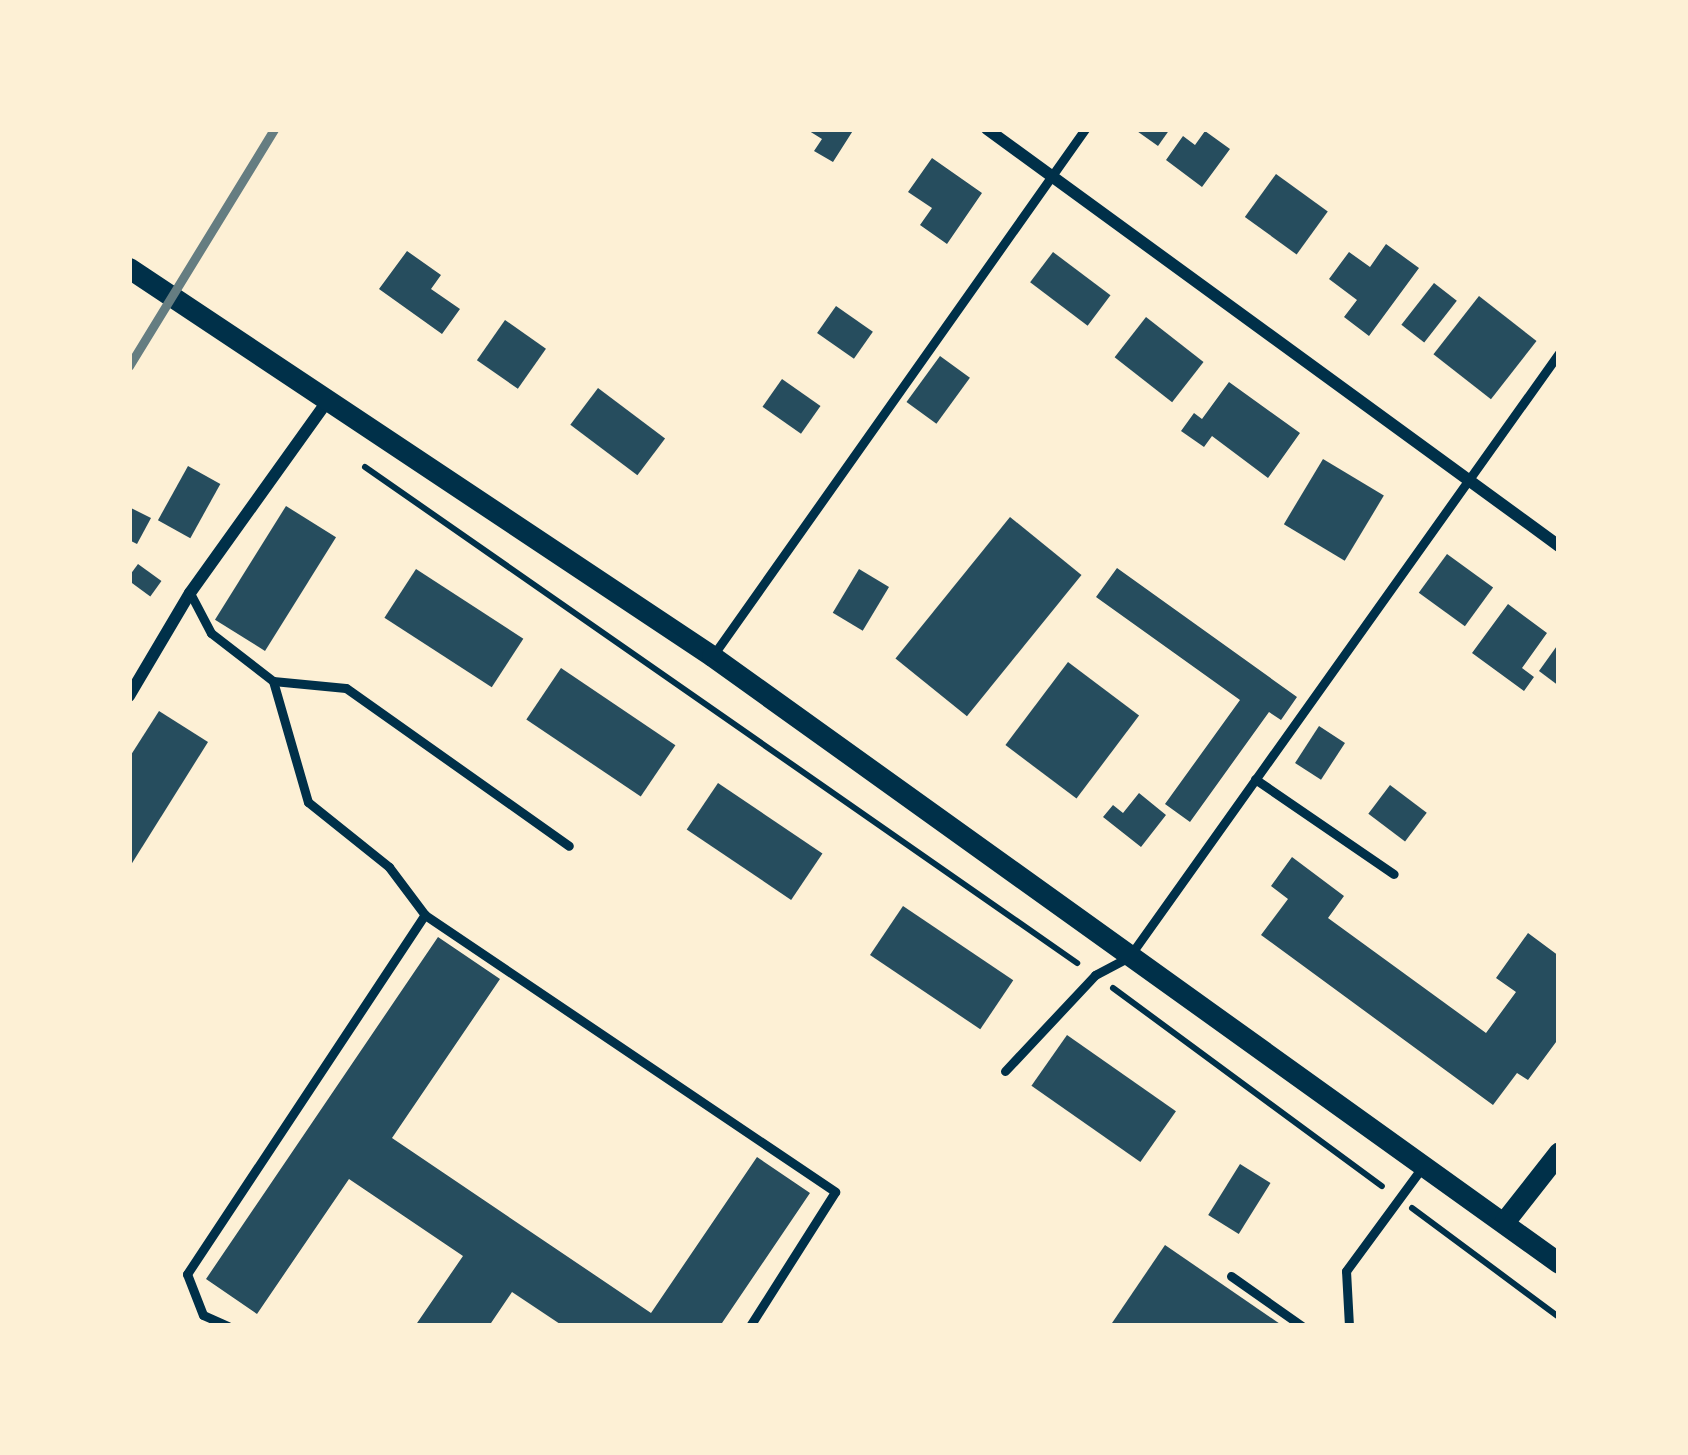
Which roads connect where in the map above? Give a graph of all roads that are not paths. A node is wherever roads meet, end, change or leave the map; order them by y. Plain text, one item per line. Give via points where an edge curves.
1 (987, 129) edge
2 (1085, 129) edge
3 (1052, 175) junction
4 (129, 268) edge
5 (1559, 353) edge
6 (328, 399) junction
7 (1467, 480) junction
8 (1559, 546) edge
9 (190, 593) junction
10 (712, 656) junction
11 (272, 681) junction
12 (129, 696) edge
13 (1255, 778) junction
14 (569, 846) dead end
15 (1394, 874) dead end
16 (425, 915) junction
17 (1129, 957) junction
18 (1005, 1071) dead end
19 (1559, 1152) edge
20 (1423, 1165) junction
21 (1504, 1222) junction
22 (1559, 1263) edge
23 (1231, 1276) dead end
24 (228, 1326) edge
25 (750, 1326) edge
26 (1302, 1326) edge
27 (1349, 1326) edge

1 - 3 street
2 - 3 lane
3 - 7 street
3 - 10 lane
4 - 6 street
5 - 7 lane
6 - 9 street
6 - 10 street
7 - 8 street
7 - 13 lane
9 - 11 lane via 211,633
9 - 12 street
10 - 17 street
11 - 14 lane via 346,688
11 - 16 lane via 308,802 389,867
13 - 15 lane
13 - 17 lane
16 - 24 lane via 187,1274 203,1315
16 - 25 lane via 835,1192
17 - 18 lane via 1095,975
17 - 20 street
19 - 21 street
20 - 21 street
20 - 27 lane via 1346,1271
21 - 22 street
23 - 26 lane

